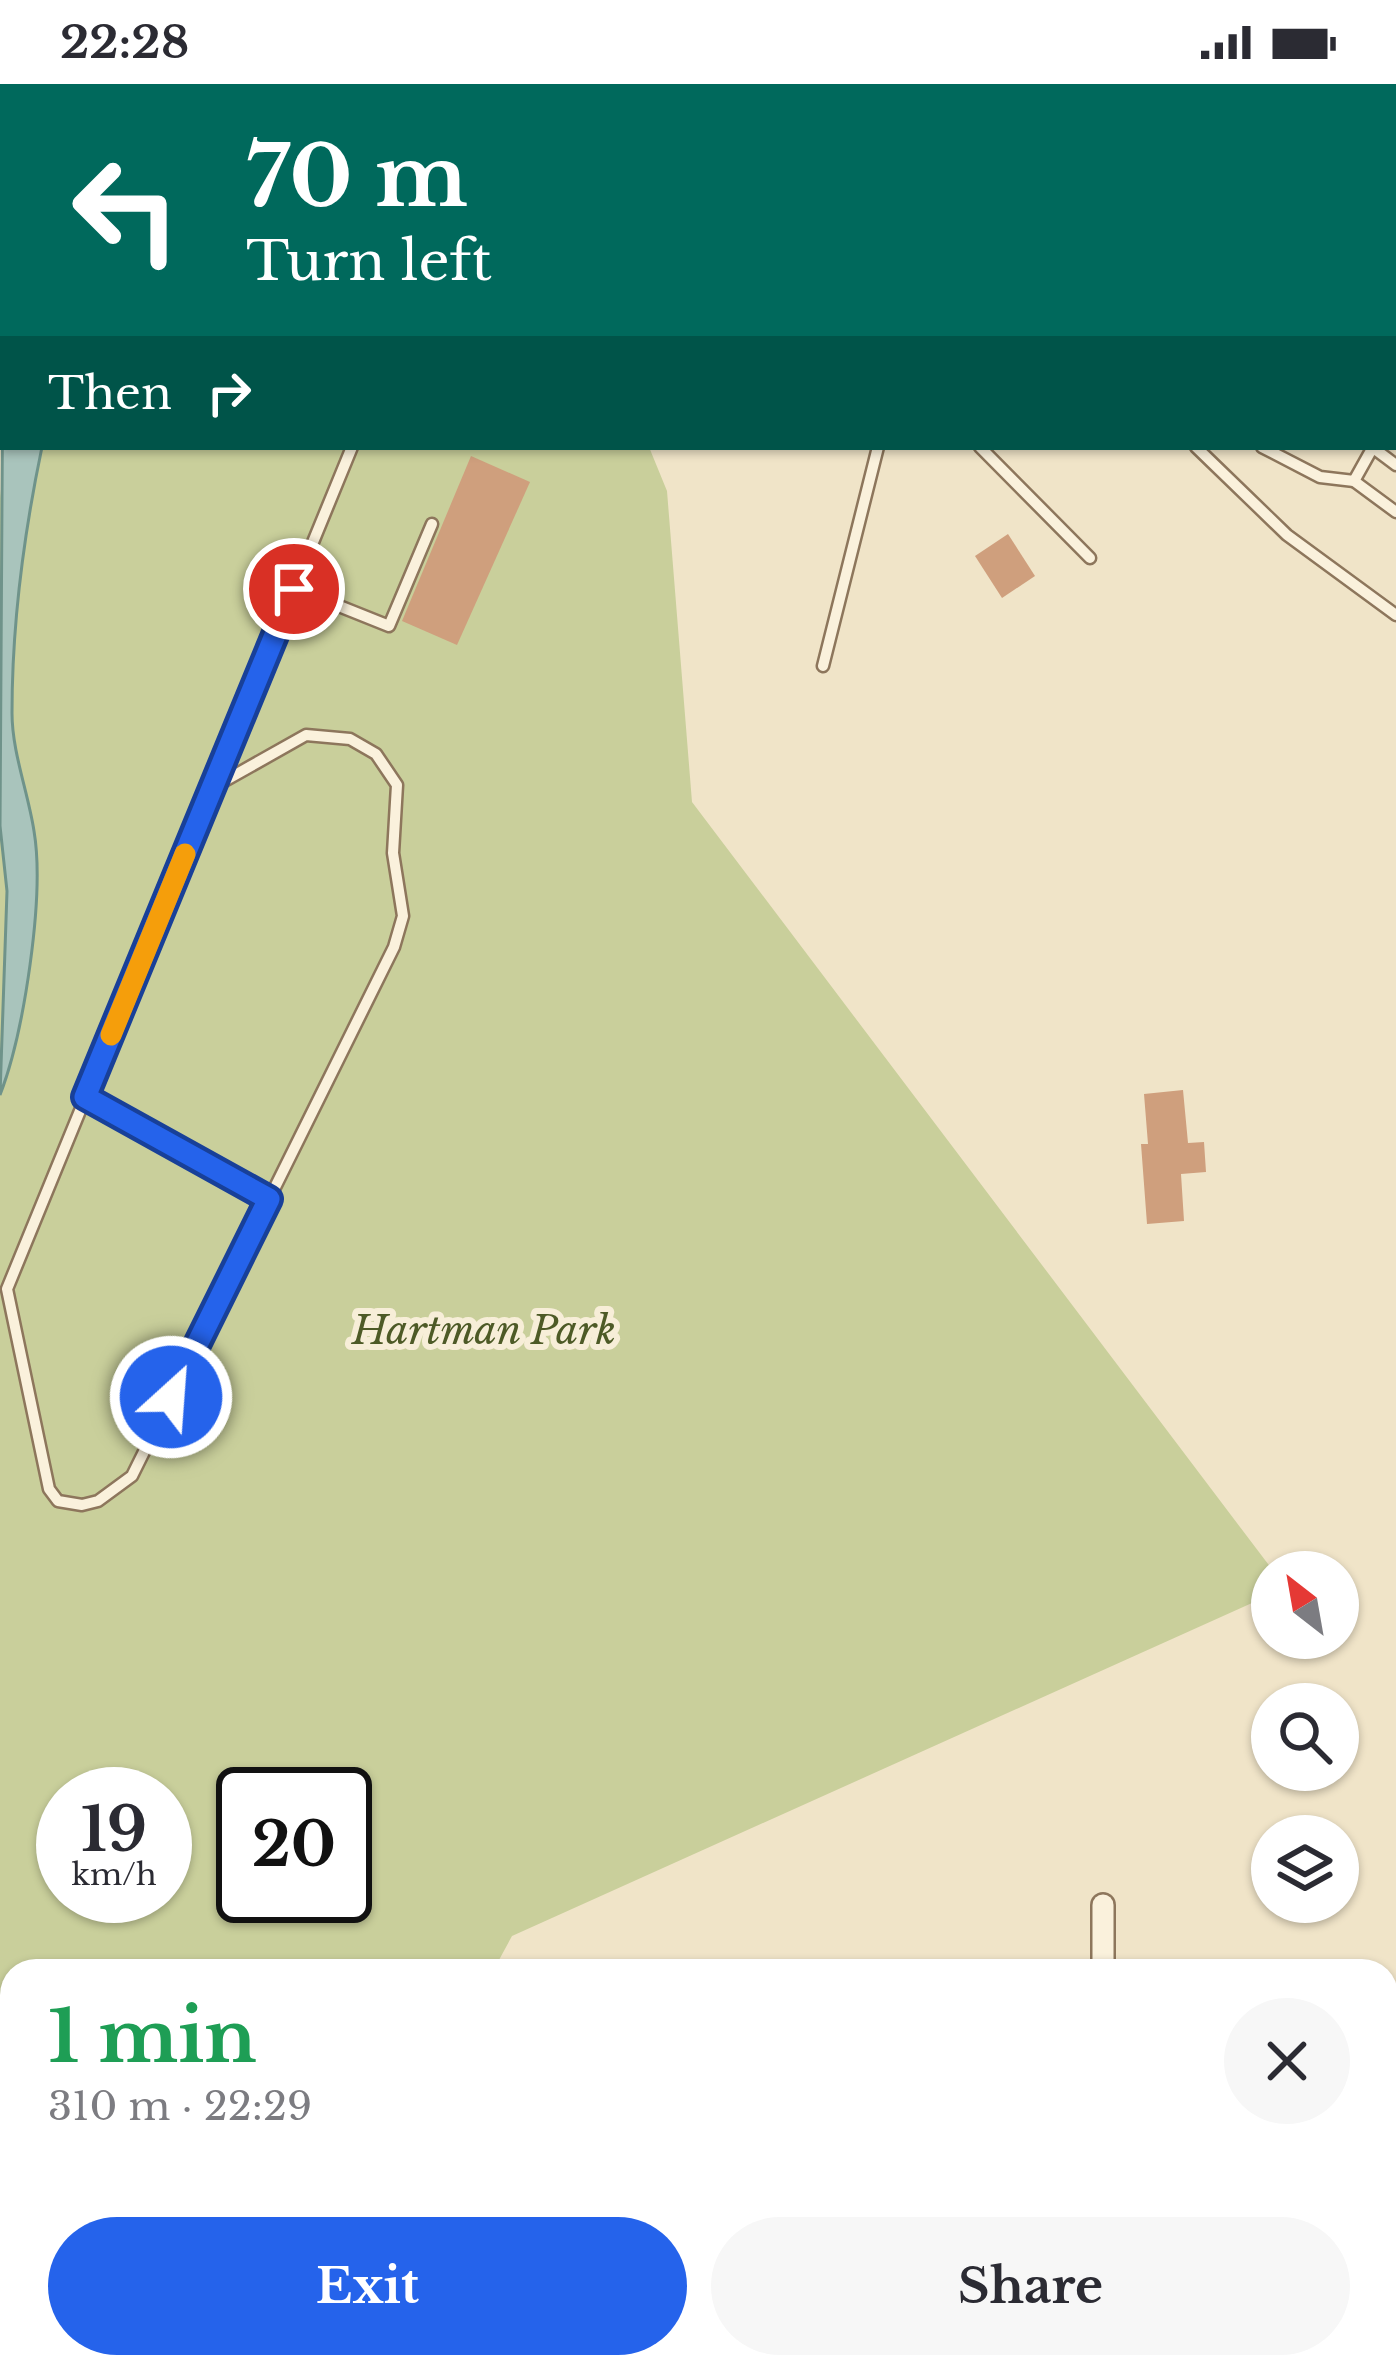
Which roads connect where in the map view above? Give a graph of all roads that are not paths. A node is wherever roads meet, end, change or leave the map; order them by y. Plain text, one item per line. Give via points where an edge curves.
1 (351, 450) edge
2 (877, 450) edge
3 (983, 450) edge
4 (1199, 450) edge
5 (1268, 450) edge
6 (1370, 450) edge
7 (1354, 481) junction
8 (1396, 512) edge
9 (432, 524) dead end
10 (1090, 558) dead end
11 (294, 589) junction
12 (1396, 616) edge
13 (823, 666) dead end
14 (212, 788) junction
15 (85, 1097) junction
16 (269, 1199) junction
17 (1103, 1905) dead end
18 (1102, 1959) edge

1 - 11 lane
2 - 13 lane
3 - 10 lane
4 - 12 lane via 1287,535
5 - 7 lane via 1321,477
6 - 7 lane
7 - 8 lane
9 - 11 lane via 389,626
11 - 14 lane
14 - 15 lane
14 - 16 lane via 273,749 329,734 376,754 397,785 393,853 403,916 394,946
15 - 16 lane
15 - 16 lane via 8,1288 42,1471 58,1501 98,1501 132,1476
17 - 18 street

